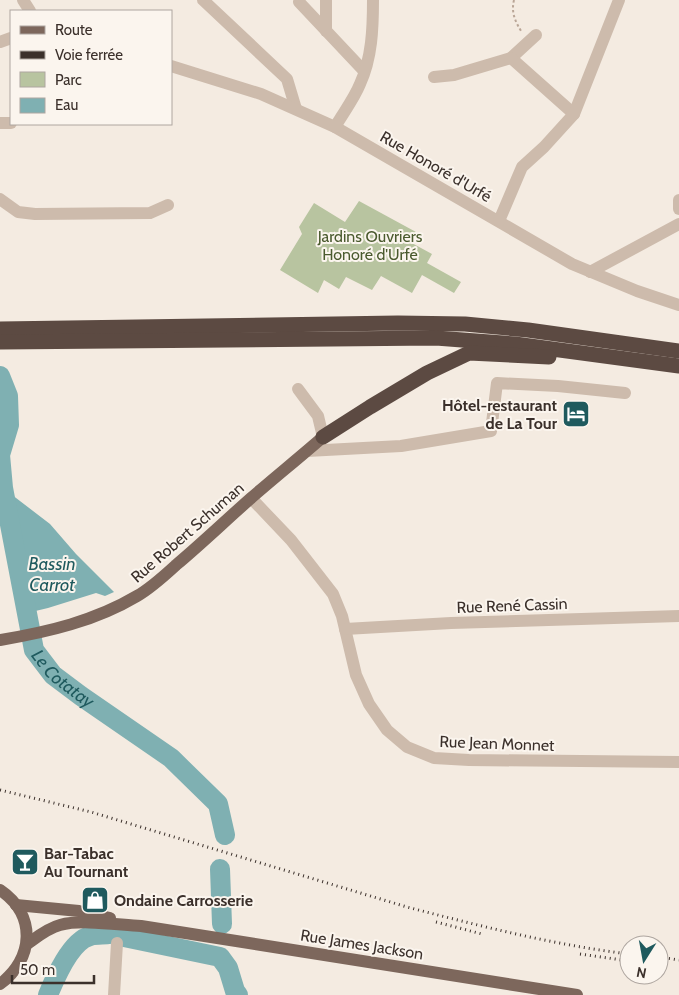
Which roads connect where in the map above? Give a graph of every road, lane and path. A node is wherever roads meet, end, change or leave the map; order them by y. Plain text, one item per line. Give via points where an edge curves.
1 (203, 0) edge
2 (326, 0) edge
3 (374, 0) edge
4 (514, 0) edge
5 (618, 0) edge
6 (299, 2) dead end
7 (326, 31) junction
8 (532, 38) joint
9 (511, 58) junction
10 (172, 66) edge
11 (364, 72) junction
12 (434, 77) dead end
13 (296, 109) junction
14 (574, 114) junction
15 (334, 127) junction
16 (0, 199) edge
17 (679, 200) edge
18 (168, 205) dead end
19 (679, 209) edge
20 (498, 221) junction
21 (679, 224) edge
22 (590, 272) junction
23 (679, 305) edge
24 (0, 328) edge
25 (0, 342) edge
26 (679, 351) edge
27 (656, 363) junction
28 (679, 366) edge
29 (298, 389) dead end
30 (625, 393) dead end
31 (323, 437) junction
32 (307, 451) junction
33 (250, 498) junction
34 (679, 616) edge
35 (345, 629) junction
36 (0, 640) edge
37 (679, 762) edge
38 (0, 890) edge
39 (16, 905) junction
40 (142, 926) junction
41 (117, 943) dead end
42 (27, 944) junction
43 (0, 984) edge
44 (2, 995) edge
45 (114, 995) edge
46 (573, 995) edge
47 (578, 995) edge

1 - 13 street via 287,79
2 - 7 street
3 - 11 street via 370,49
4 - 8 path via 515,20
5 - 14 street
6 - 7 street
7 - 11 street
8 - 9 street
9 - 12 street via 454,75
9 - 14 street
10 - 13 street, Rue Honoré d'Urfé via 261,94
11 - 15 street
13 - 15 street, Rue Honoré d'Urfé
14 - 20 street via 522,167
15 - 20 street, Rue Honoré d'Urfé
16 - 18 street via 18,212 35,214 150,213
17 - 19 street
20 - 22 street, Rue Honoré d'Urfé
21 - 22 street
22 - 23 street, Rue Honoré d'Urfé
24 - 26 highway via 465,324
25 - 27 highway via 436,338 515,344
27 - 28 highway
27 - 31 highway via 469,353 427,373
29 - 31 street via 318,416
30 - 32 street via 497,383 491,431 401,446
31 - 32 main road, Rue Robert Schuman
32 - 33 main road, Rue Robert Schuman
33 - 35 street, Rue Jean Monnet via 291,540 333,594
33 - 36 main road, Rue Robert Schuman via 158,581 138,595 98,615 42,632
34 - 35 street, Rue René Cassin
35 - 37 street, Rue Jean Monnet via 356,675 369,704 387,730 407,747 434,758
38 - 39 main road
39 - 40 main road, Rue James Jackson via 79,911
39 - 42 main road via 23,917
40 - 42 main road, Rue James Jackson via 61,924
40 - 46 main road, Rue James Jackson
41 - 45 street
42 - 43 main road via 18,966
43 - 44 street
46 - 47 main road, Rue James Jackson

